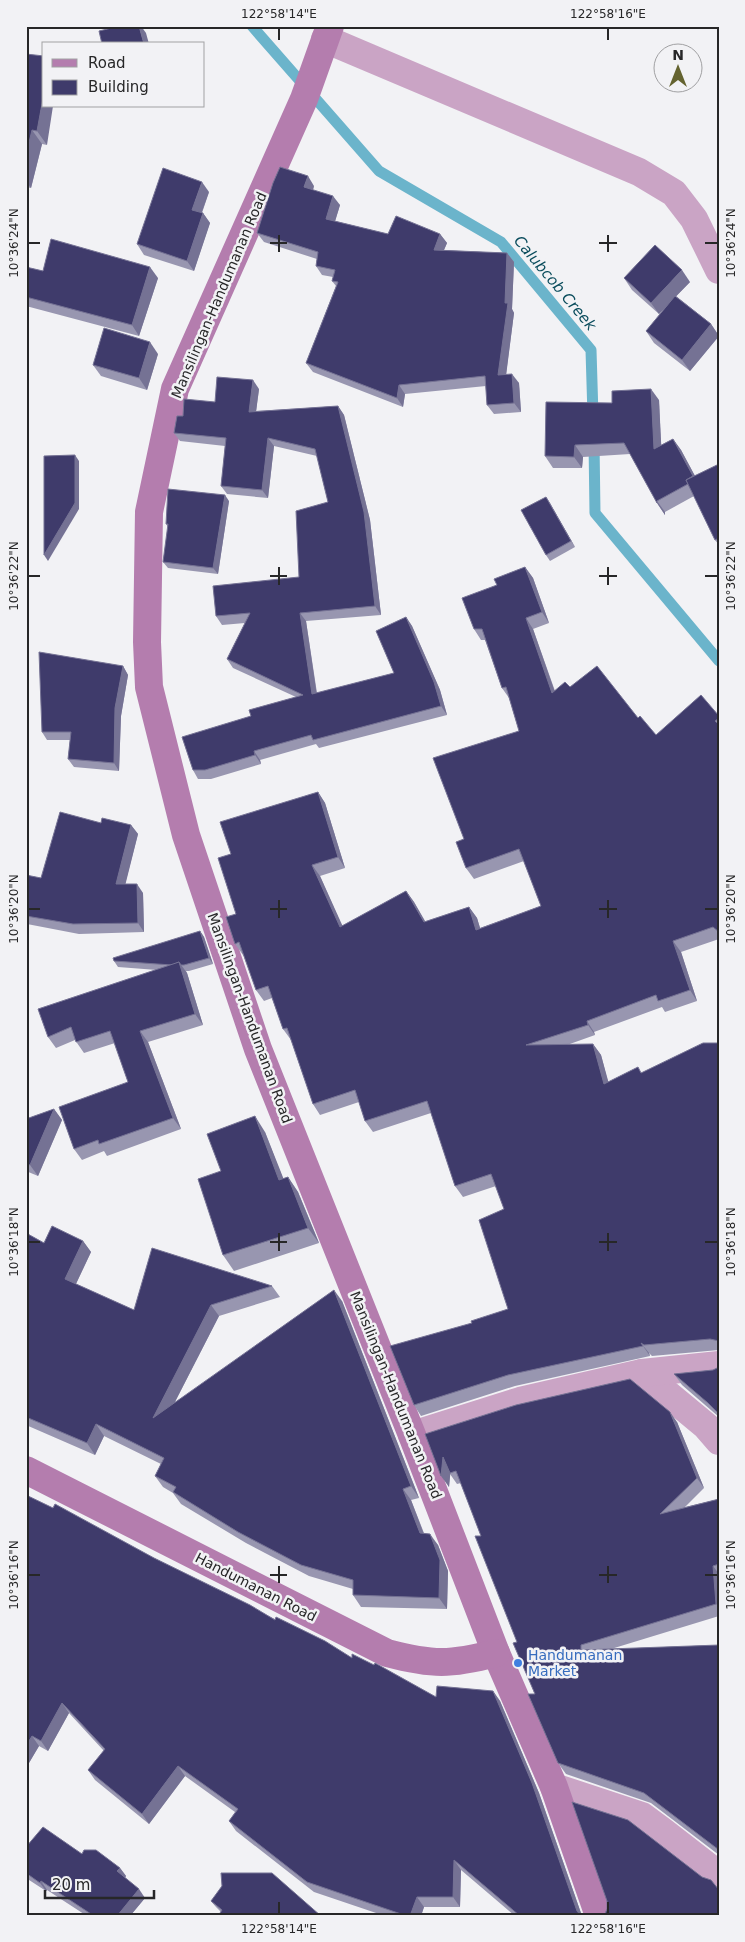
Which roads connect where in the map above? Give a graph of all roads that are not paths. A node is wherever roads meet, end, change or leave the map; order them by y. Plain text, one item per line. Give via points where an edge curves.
1 (326, 37) edge
2 (719, 270) edge
3 (719, 1365) edge
4 (642, 1373) junction
5 (412, 1435) junction
6 (719, 1440) edge
7 (26, 1470) edge
8 (496, 1653) junction
9 (554, 1787) junction
10 (719, 1875) edge
11 (599, 1916) edge

1 - 2 street via 639,172 679,200 694,219
1 - 5 street, Mansilingan-Handumanan Road via 304,99 175,389 149,512 149,686 186,835 255,1040
3 - 4 street
4 - 5 street via 520,1401
4 - 6 street
5 - 8 street, Mansilingan-Handumanan Road
7 - 8 street, Handumanan Road via 387,1653 441,1664
8 - 9 street, Mansilingan-Handumanan Road
9 - 10 street via 642,1816
9 - 11 street, Mansilingan-Handumanan Road

